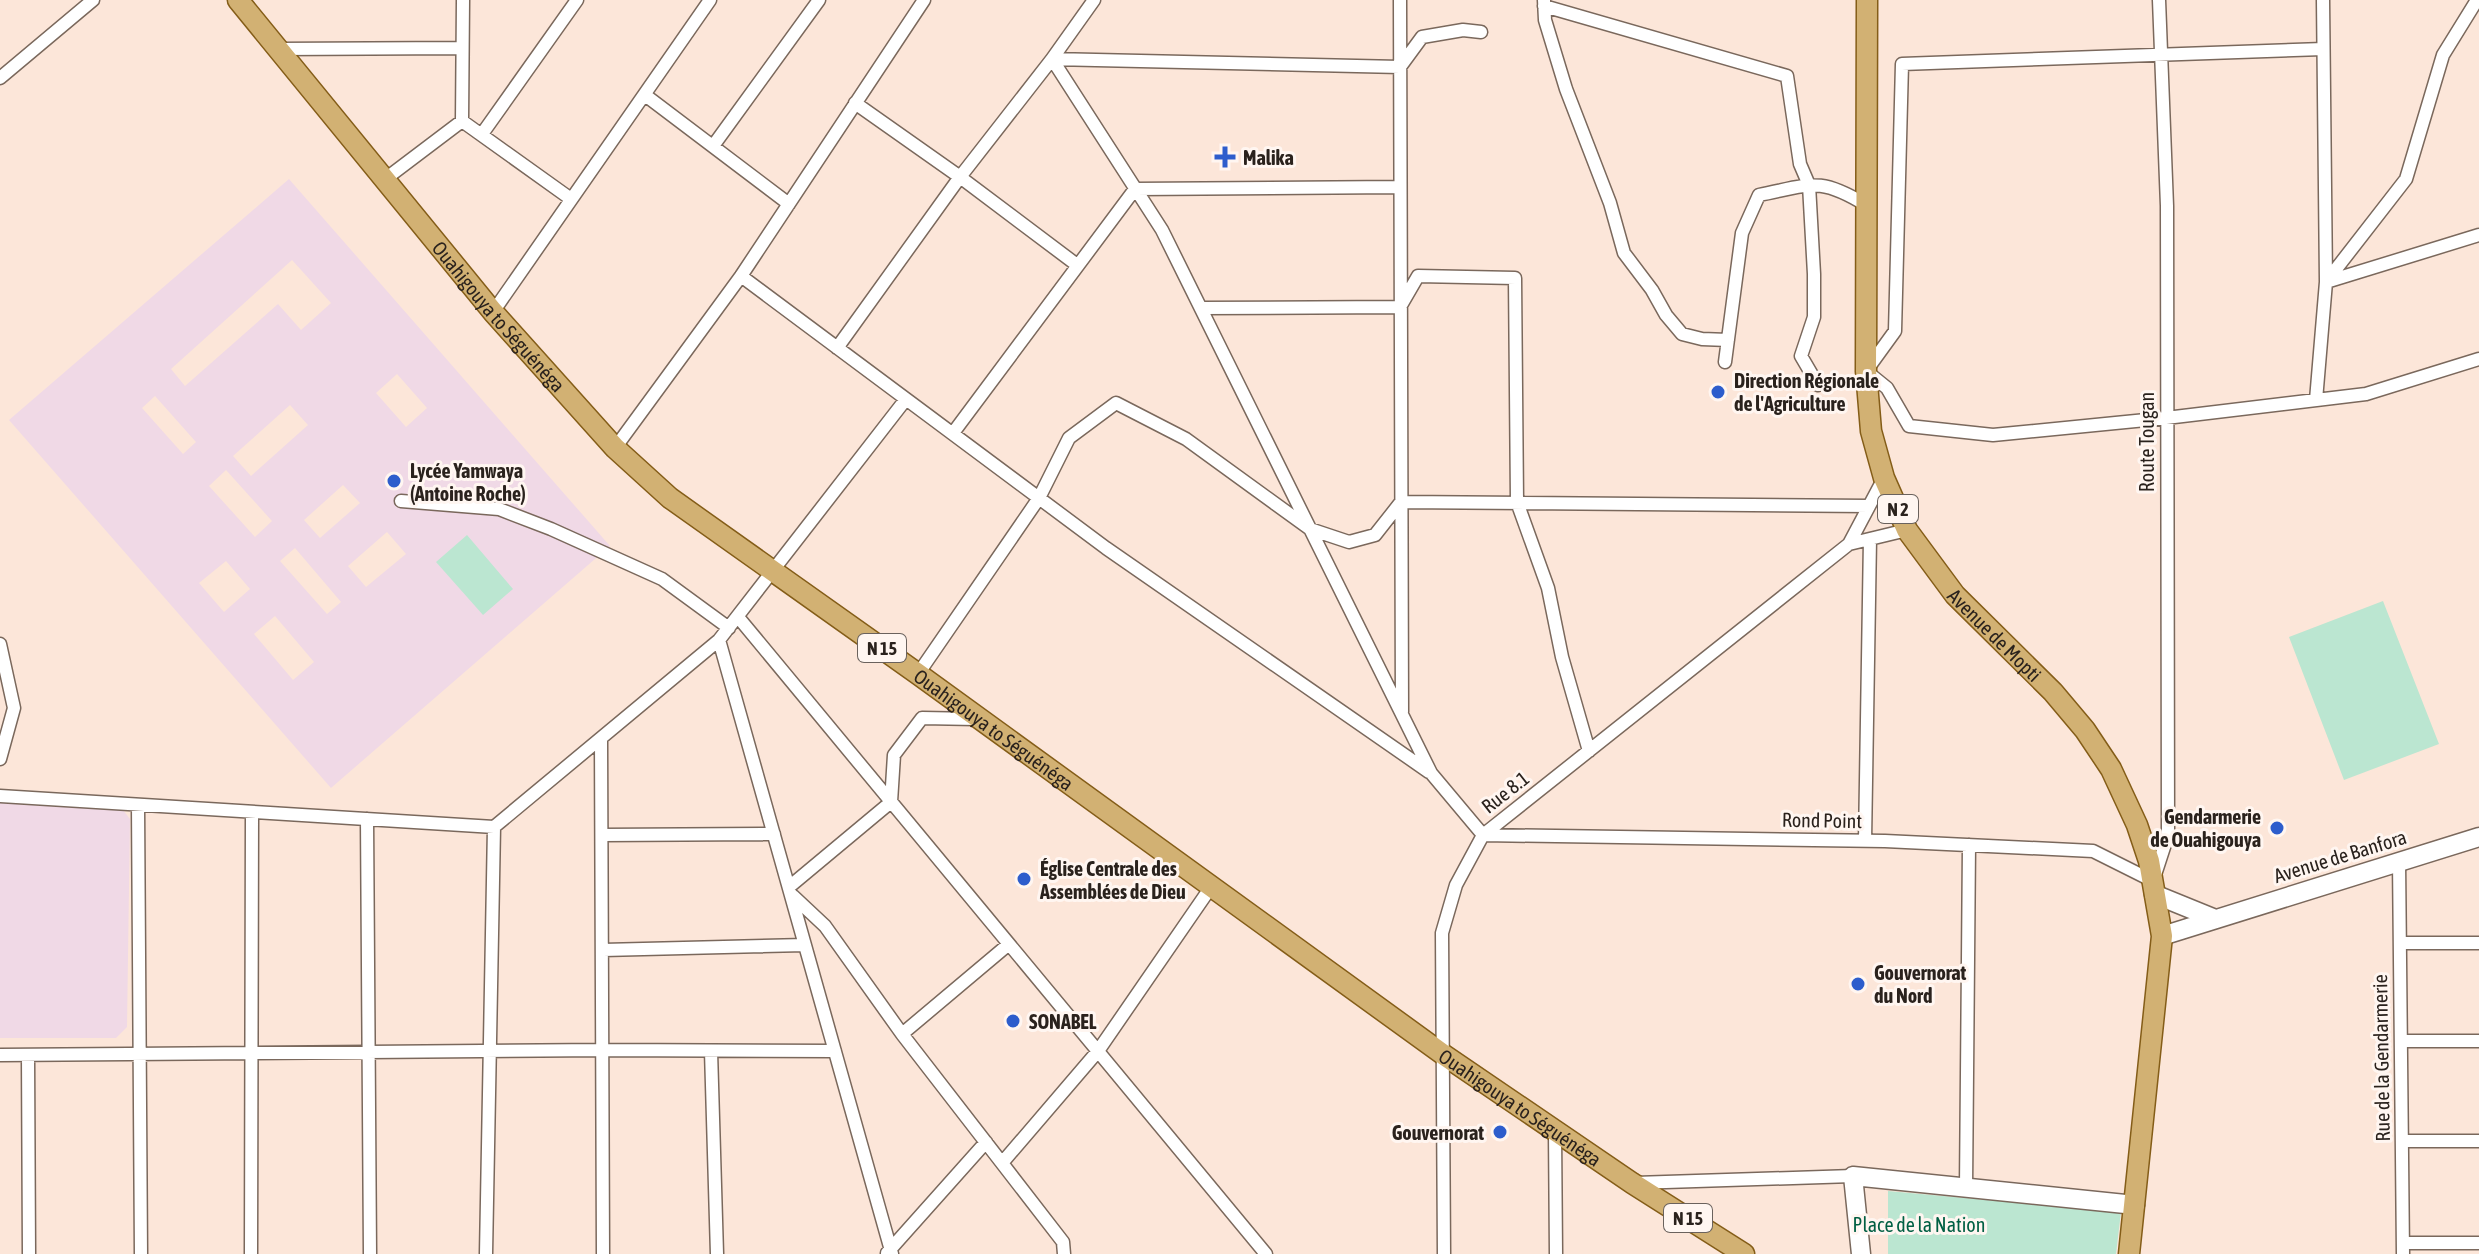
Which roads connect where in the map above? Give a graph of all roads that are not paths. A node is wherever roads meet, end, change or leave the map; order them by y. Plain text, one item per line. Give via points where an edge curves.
1 (93, 0) edge
2 (238, 0) edge
3 (463, 0) edge
4 (577, 0) edge
5 (710, 0) edge
6 (819, 0) edge
7 (924, 0) edge
8 (1094, 0) edge
9 (1400, 0) edge
10 (1867, 0) edge
11 (2159, 0) edge
12 (2323, 0) edge
13 (2477, 0) edge
14 (1544, 3) edge
15 (1481, 32) dead end
16 (462, 48) junction
17 (278, 49) junction
18 (2323, 49) junction
19 (2162, 53) junction
20 (1052, 59) junction
21 (1400, 67) junction
22 (0, 78) edge
23 (645, 95) junction
24 (855, 103) junction
25 (462, 121) junction
26 (482, 134) junction
27 (713, 146) junction
28 (960, 177) junction
29 (384, 180) junction
30 (1809, 185) junction
31 (1399, 187) junction
32 (1135, 189) junction
33 (571, 199) junction
34 (789, 204) junction
35 (1866, 205) junction
36 (2479, 235) edge
37 (1077, 265) junction
38 (741, 276) junction
39 (2326, 282) junction
40 (1400, 307) junction
41 (1201, 308) junction
42 (493, 312) junction
43 (1728, 340) junction
44 (837, 348) junction
45 (2479, 359) edge
46 (1725, 362) dead end
47 (1866, 371) junction
48 (1818, 385) dead end
49 (906, 399) junction
50 (2316, 400) junction
51 (2166, 418) junction
52 (953, 433) junction
53 (615, 448) junction
54 (1884, 478) junction
55 (1039, 498) junction
56 (401, 501) dead end
57 (1401, 502) junction
58 (1517, 502) junction
59 (1869, 506) junction
60 (1310, 529) junction
61 (1907, 530) junction
62 (1870, 539) junction
63 (1849, 544) junction
64 (774, 570) junction
65 (738, 617) junction
66 (729, 628) junction
67 (719, 640) junction
68 (0, 644) edge
69 (918, 674) junction
70 (1402, 716) junction
71 (979, 719) junction
72 (601, 739) junction
73 (1589, 751) junction
74 (0, 759) edge
75 (1431, 773) junction
76 (0, 796) edge
77 (891, 802) junction
78 (138, 805) junction
79 (252, 812) junction
80 (367, 819) junction
81 (494, 827) junction
82 (774, 834) junction
83 (602, 835) junction
84 (1483, 835) junction
85 (2479, 837) edge
86 (1865, 841) junction
87 (1969, 845) junction
88 (2399, 861) junction
89 (1211, 887) junction
90 (2154, 888) junction
91 (791, 891) junction
92 (2213, 918) junction
93 (2162, 936) junction
94 (2400, 943) junction
95 (2479, 943) edge
96 (1009, 944) junction
97 (805, 945) junction
98 (603, 950) junction
99 (902, 1034) junction
100 (2401, 1041) junction
101 (2479, 1041) edge
102 (604, 1050) junction
103 (490, 1051) junction
104 (711, 1051) junction
105 (835, 1051) junction
106 (1098, 1051) junction
107 (252, 1052) junction
108 (370, 1052) junction
109 (138, 1054) junction
110 (0, 1055) edge
111 (28, 1055) junction
112 (1444, 1055) junction
113 (1555, 1131) junction
114 (2402, 1141) junction
115 (2479, 1141) edge
116 (986, 1142) junction
117 (1002, 1163) junction
118 (1853, 1176) junction
119 (1632, 1183) junction
120 (1966, 1188) junction
121 (2135, 1205) junction
122 (2479, 1243) edge
123 (2403, 1249) edge
124 (889, 1252) edge
125 (29, 1254) edge
126 (141, 1254) edge
127 (251, 1254) edge
128 (370, 1254) edge
129 (486, 1254) edge
130 (603, 1254) edge
131 (717, 1254) edge
132 (1064, 1254) edge
133 (1266, 1254) edge
134 (1444, 1254) edge
135 (1556, 1254) edge
136 (1744, 1254) edge
137 (1861, 1254) edge
138 (2129, 1254) edge

1 - 22 street
2 - 17 main road, Ouahigouya to Séguénéga / N 15
3 - 16 street
4 - 26 street
5 - 23 street
6 - 27 street
7 - 24 street
8 - 20 street
9 - 21 street
10 - 35 main road, Avenue de Mopti / N 2
11 - 19 street, Route Tougan
12 - 18 street
13 - 39 street via 2443,55 2406,179
14 - 30 street via 1787,76 1800,164
14 - 43 street via 1566,89 1624,253 1682,334
15 - 21 street via 1422,37
16 - 17 street
16 - 25 street
17 - 29 main road, Ouahigouya to Séguénéga / N 15
18 - 19 street
18 - 39 street
19 - 47 street via 1902,64 1895,331
19 - 51 street, Route Tougan
20 - 21 street
20 - 28 street
20 - 32 street
21 - 31 street
23 - 27 street
23 - 33 street
24 - 28 street
24 - 34 street
25 - 26 street
25 - 29 street
26 - 33 street
27 - 34 street
28 - 37 street
28 - 44 street
29 - 42 main road, Ouahigouya to Séguénéga / N 15
30 - 35 street via 1839,188
30 - 43 street via 1759,195 1742,233
30 - 48 street via 1814,317 1801,356
31 - 32 street
31 - 40 street
32 - 37 street
32 - 41 street
33 - 42 street
34 - 38 street
35 - 47 main road, Avenue de Mopti / N 2
36 - 39 street
37 - 52 street
38 - 44 street
38 - 53 street
39 - 50 street
40 - 41 street
40 - 57 street
40 - 58 street via 1418,276 1515,278
41 - 60 street
42 - 53 main road, Ouahigouya to Séguénéga / N 15
43 - 46 street
44 - 49 street
45 - 50 street via 2366,394
47 - 51 street via 1887,388 1909,426 1993,435
47 - 54 main road, Avenue de Mopti / N 2 via 1871,431
49 - 52 street
49 - 64 street
50 - 51 street
51 - 90 street, Route Tougan via 2168,835
52 - 55 street
53 - 64 main road, Ouahigouya to Séguénéga / N 15 via 670,498
54 - 59 street, Rue 8.1
54 - 61 main road, Avenue de Mopti / N 2
55 - 60 street via 1069,438 1116,403 1186,439
55 - 69 street
55 - 75 street
56 - 66 street via 499,509 551,529 662,579
57 - 58 street
57 - 60 street via 1375,535 1349,542
57 - 70 street
58 - 59 street
58 - 73 street via 1548,588
59 - 63 street, Rue 8.1
60 - 70 street
61 - 62 street, Rue 8.1
61 - 90 main road, Avenue de Mopti / N 2 via 1955,595 2053,692 2094,743 2137,825
62 - 63 street, Rue 8.1
62 - 86 street
63 - 73 street, Rue 8.1
64 - 65 street
64 - 69 main road, Ouahigouya to Séguénéga / N 15
65 - 66 street
65 - 77 street
66 - 67 street
67 - 72 street
67 - 82 street
68 - 74 street via 14,708
69 - 71 main road, Ouahigouya to Séguénéga / N 15
70 - 75 street
71 - 77 street via 922,718 894,755
71 - 89 main road, Ouahigouya to Séguénéga / N 15
72 - 81 street
72 - 83 street
73 - 84 street, Rue 8.1
75 - 84 street
76 - 78 street
77 - 91 street
77 - 96 street
78 - 79 street
78 - 109 street
79 - 80 street
79 - 107 street
80 - 81 street
80 - 108 street
81 - 103 street
82 - 83 street
82 - 91 street
83 - 98 street
84 - 86 street, Rond Point
84 - 112 street, Rue 8.1 via 1456,885 1442,933
85 - 88 main road, Avenue de Banfora
86 - 87 street, Rond Point
87 - 90 street, Rond Point via 2093,851
87 - 120 street
88 - 92 main road, Avenue de Banfora
88 - 94 street, Rue de la Gendarmerie
89 - 106 street
89 - 112 main road, Ouahigouya to Séguénéga / N 15
90 - 92 main road
90 - 93 main road, Avenue de Mopti / N 2
91 - 97 street
91 - 99 street via 825,926
92 - 93 main road, Avenue de Banfora
93 - 121 main road, Avenue de Mopti / N 2
94 - 95 street
94 - 100 street, Rue de la Gendarmerie
96 - 99 street
96 - 106 street
97 - 98 street
97 - 105 street
98 - 102 street
99 - 116 street
100 - 101 street
100 - 114 street, Rue de la Gendarmerie
102 - 103 street
102 - 104 street
102 - 130 street
103 - 108 street
103 - 129 street
104 - 105 street
104 - 131 street
105 - 124 street
106 - 117 street
106 - 133 street
107 - 108 street
107 - 109 street
107 - 127 street
108 - 128 street
109 - 111 street
109 - 126 street
110 - 111 street
111 - 125 street
112 - 113 main road, Ouahigouya to Séguénéga / N 15
112 - 134 street, Rue 8.1
113 - 119 main road, Ouahigouya to Séguénéga / N 15
113 - 135 street
114 - 115 street
114 - 123 street, Rue de la Gendarmerie
116 - 117 street
116 - 124 street
117 - 132 street via 1063,1242
118 - 119 street
118 - 120 main road
118 - 137 main road
119 - 136 main road, Ouahigouya to Séguénéga / N 15
120 - 121 main road
121 - 138 main road, Avenue de Mopti / N 2
122 - 123 street

